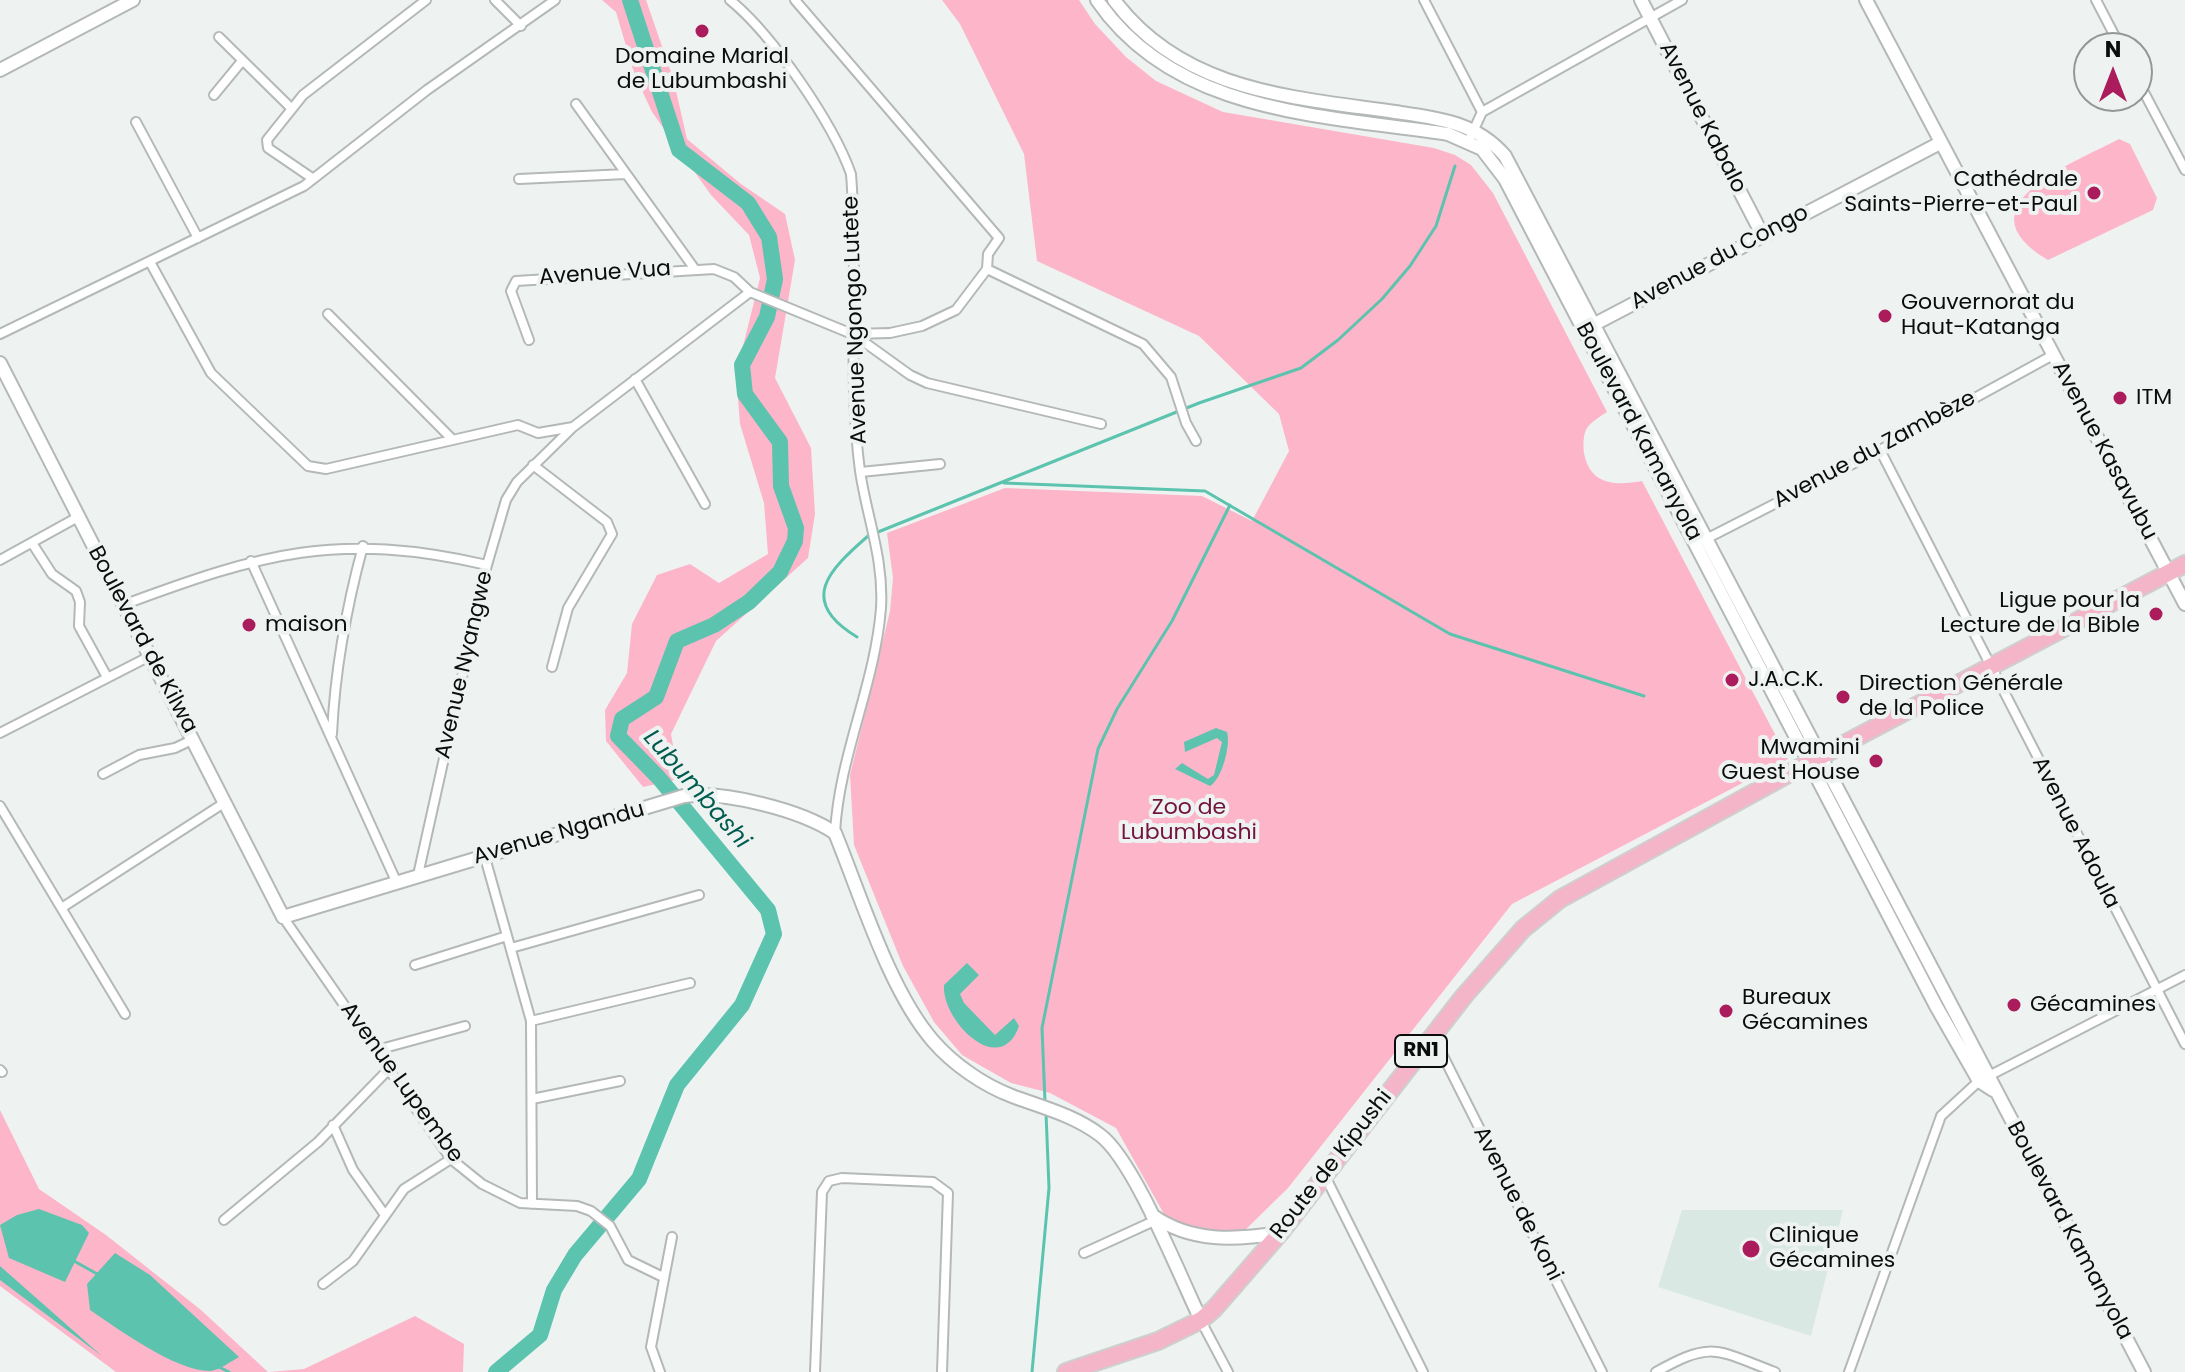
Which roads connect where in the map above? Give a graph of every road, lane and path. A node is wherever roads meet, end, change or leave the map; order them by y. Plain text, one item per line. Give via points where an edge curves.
1 (133, 0) edge
2 (426, 0) edge
3 (495, 0) edge
4 (555, 0) edge
5 (730, 0) edge
6 (795, 0) edge
7 (1097, 0) edge
8 (1114, 0) edge
9 (1424, 0) edge
10 (1641, 0) edge
11 (1682, 0) edge
12 (1866, 0) edge
13 (2096, 0) edge
14 (1650, 16) junction
15 (521, 26) junction
16 (2113, 32) edge
17 (219, 37) dead end
18 (242, 61) junction
19 (0, 70) edge
20 (214, 95) dead end
21 (576, 104) dead end
22 (290, 107) junction
23 (2153, 107) edge
24 (1482, 112) junction
25 (136, 122) dead end
26 (1471, 135) junction
27 (1940, 143) junction
28 (2182, 157) edge
29 (2185, 170) edge
30 (626, 174) junction
31 (312, 178) junction
32 (519, 179) dead end
33 (1763, 236) junction
34 (198, 238) junction
35 (150, 262) junction
36 (694, 268) junction
37 (987, 269) junction
38 (752, 292) junction
39 (328, 314) dead end
40 (1590, 326) junction
41 (0, 334) edge
42 (852, 334) junction
43 (529, 340) dead end
44 (2053, 355) junction
45 (0, 363) edge
46 (635, 379) junction
47 (1101, 424) dead end
48 (573, 427) junction
49 (453, 440) junction
50 (1196, 441) dead end
51 (1880, 450) junction
52 (940, 464) dead end
53 (533, 465) junction
54 (861, 472) junction
55 (705, 504) dead end
56 (78, 517) junction
57 (1702, 540) junction
58 (32, 543) junction
59 (363, 546) junction
60 (0, 560) edge
61 (251, 561) junction
62 (2185, 564) edge
63 (487, 565) junction
64 (2169, 573) junction
65 (2185, 604) edge
66 (123, 605) junction
67 (150, 656) junction
68 (1990, 666) junction
69 (552, 667) dead end
70 (107, 677) junction
71 (0, 733) edge
72 (331, 737) junction
73 (194, 739) junction
74 (1817, 758) junction
75 (103, 774) dead end
76 (224, 803) junction
77 (0, 806) edge
78 (835, 833) junction
79 (484, 854) junction
80 (418, 875) junction
81 (396, 881) junction
82 (699, 895) dead end
83 (63, 907) junction
84 (283, 917) junction
85 (507, 936) junction
86 (511, 948) junction
87 (415, 965) dead end
88 (2185, 975) edge
89 (690, 983) dead end
90 (2156, 991) junction
91 (125, 1014) dead end
92 (531, 1021) junction
93 (465, 1026) dead end
94 (1433, 1035) junction
95 (2185, 1044) edge
96 (377, 1050) junction
97 (388, 1070) junction
98 (1984, 1079) junction
99 (620, 1081) dead end
100 (532, 1099) junction
101 (333, 1125) junction
102 (451, 1159) junction
103 (1324, 1175) junction
104 (532, 1204) junction
105 (385, 1215) junction
106 (1152, 1218) junction
107 (224, 1220) dead end
108 (1280, 1233) junction
109 (672, 1237) dead end
110 (1084, 1253) dead end
111 (663, 1277) junction
112 (323, 1284) dead end
113 (1201, 1320) junction
114 (1660, 1371) edge
115 (660, 1372) edge
116 (815, 1372) edge
117 (942, 1372) edge
118 (1066, 1372) edge
119 (1228, 1372) edge
120 (1423, 1372) edge
121 (1602, 1372) edge
122 (1775, 1372) edge
123 (1849, 1372) edge
124 (2144, 1372) edge

1 - 19 main road
2 - 22 street
3 - 15 street
4 - 15 street
5 - 42 street, Avenue Ngongo Lutete via 761,31 843,152 854,206
6 - 37 street via 999,238
7 - 26 main road, Boulevard Kamanyola via 1160,65 1216,92 1259,104
8 - 26 main road, Boulevard Kamanyola via 1167,52 1224,81 1278,95 1451,122
9 - 24 street
10 - 14 main road, Avenue Kabalo
11 - 14 street
12 - 27 main road, Avenue Kasavubu
13 - 16 street
14 - 24 street
14 - 33 main road, Avenue Kabalo
15 - 31 street
17 - 18 street
18 - 20 street
18 - 22 street
21 - 30 street
22 - 31 street via 266,144
23 - 28 street
24 - 26 street
25 - 34 street
26 - 40 main road, Boulevard Kamanyola via 1505,179
27 - 33 main road, Avenue du Congo
27 - 44 main road, Avenue Kasavubu
28 - 29 street
30 - 32 street
30 - 36 street
31 - 34 street
33 - 40 main road, Avenue du Congo
34 - 35 street
35 - 41 street
35 - 49 street via 211,373 308,466 326,469
36 - 38 street, Avenue Vua via 727,274
36 - 43 street, Avenue Vua via 516,281 511,291
37 - 42 street via 964,303 947,316 890,333
37 - 50 street via 1143,344 1171,377
38 - 42 street, Avenue Vua
38 - 46 street, Avenue Nyangwe
39 - 49 street
40 - 57 main road, Boulevard Kamanyola
42 - 47 street via 927,383
42 - 54 street, Avenue Ngongo Lutete
44 - 51 street, Avenue du Zambèze
44 - 64 main road, Avenue Kasavubu
45 - 56 main road, Boulevard de Kilwa
46 - 48 street, Avenue Nyangwe
46 - 55 street
48 - 49 street via 538,433 518,425
48 - 53 street, Avenue Nyangwe
51 - 57 street, Avenue du Zambèze
51 - 68 street, Avenue Adoula
52 - 54 street
53 - 63 street, Avenue Nyangwe via 506,500
53 - 69 street via 607,522 612,534 568,608
54 - 78 street, Avenue Ngongo Lutete via 882,579 878,630 841,776
56 - 58 street
56 - 66 main road, Boulevard de Kilwa
57 - 74 main road, Boulevard Kamanyola
58 - 60 street
58 - 70 street via 52,574 76,591 83,639
59 - 61 street via 309,549
59 - 63 street via 429,552
59 - 72 street via 335,671
61 - 66 street
61 - 72 street
62 - 64 highway, RN1
63 - 80 street, Avenue Nyangwe
64 - 65 main road, Avenue Kasavubu
64 - 68 highway, RN1
66 - 67 main road, Boulevard de Kilwa
67 - 70 street
67 - 73 main road, Boulevard de Kilwa
68 - 74 highway, RN1
68 - 90 street, Avenue Adoula
70 - 71 street
72 - 81 street
73 - 75 street via 148,752
73 - 76 main road, Boulevard de Kilwa
74 - 94 highway, Route de Kipushi / RN1 via 1560,899 1512,940
74 - 98 main road, Boulevard Kamanyola
76 - 83 street
76 - 84 main road, Boulevard de Kilwa
77 - 83 street
78 - 79 main road, Avenue Ngandu via 785,812 684,796
78 - 106 main road, Avenue Ngongo Lutete via 917,1021 971,1074 1092,1129 1111,1144
79 - 80 main road, Avenue Ngandu
79 - 85 street
80 - 81 main road, Avenue Ngandu
81 - 84 main road, Avenue Ngandu
82 - 86 street
83 - 91 street
84 - 96 street, Avenue Lupembe
85 - 86 street
85 - 87 street
86 - 92 street
88 - 90 street
89 - 92 street
90 - 95 street, Avenue Adoula
90 - 98 street
92 - 100 street
93 - 96 street
94 - 103 highway, Route de Kipushi / RN1
94 - 121 street, Avenue de Koni
96 - 97 street, Avenue Lupembe
97 - 101 street
97 - 102 street, Avenue Lupembe
98 - 123 street via 1941,1116
98 - 124 main road, Boulevard Kamanyola
99 - 100 street
100 - 104 street
101 - 105 street via 353,1170
101 - 107 street
102 - 104 street, Avenue Lupembe via 494,1191
102 - 105 street via 410,1184
103 - 108 highway, Route de Kipushi / RN1
103 - 120 street
104 - 111 street, Avenue Lupembe via 577,1206 596,1214 610,1226 628,1260
105 - 112 street via 353,1261
106 - 108 main road via 1207,1237
106 - 110 street
106 - 113 main road, Avenue Ngongo Lutete
108 - 113 highway, Route de Kipushi / RN1
109 - 111 street
111 - 115 street via 651,1347
113 - 118 highway, Route de Kipushi / RN1 via 1158,1341
113 - 119 street
114 - 122 street via 1710,1349
116 - 117 street via 822,1192 829,1181 842,1178 933,1182 948,1193

